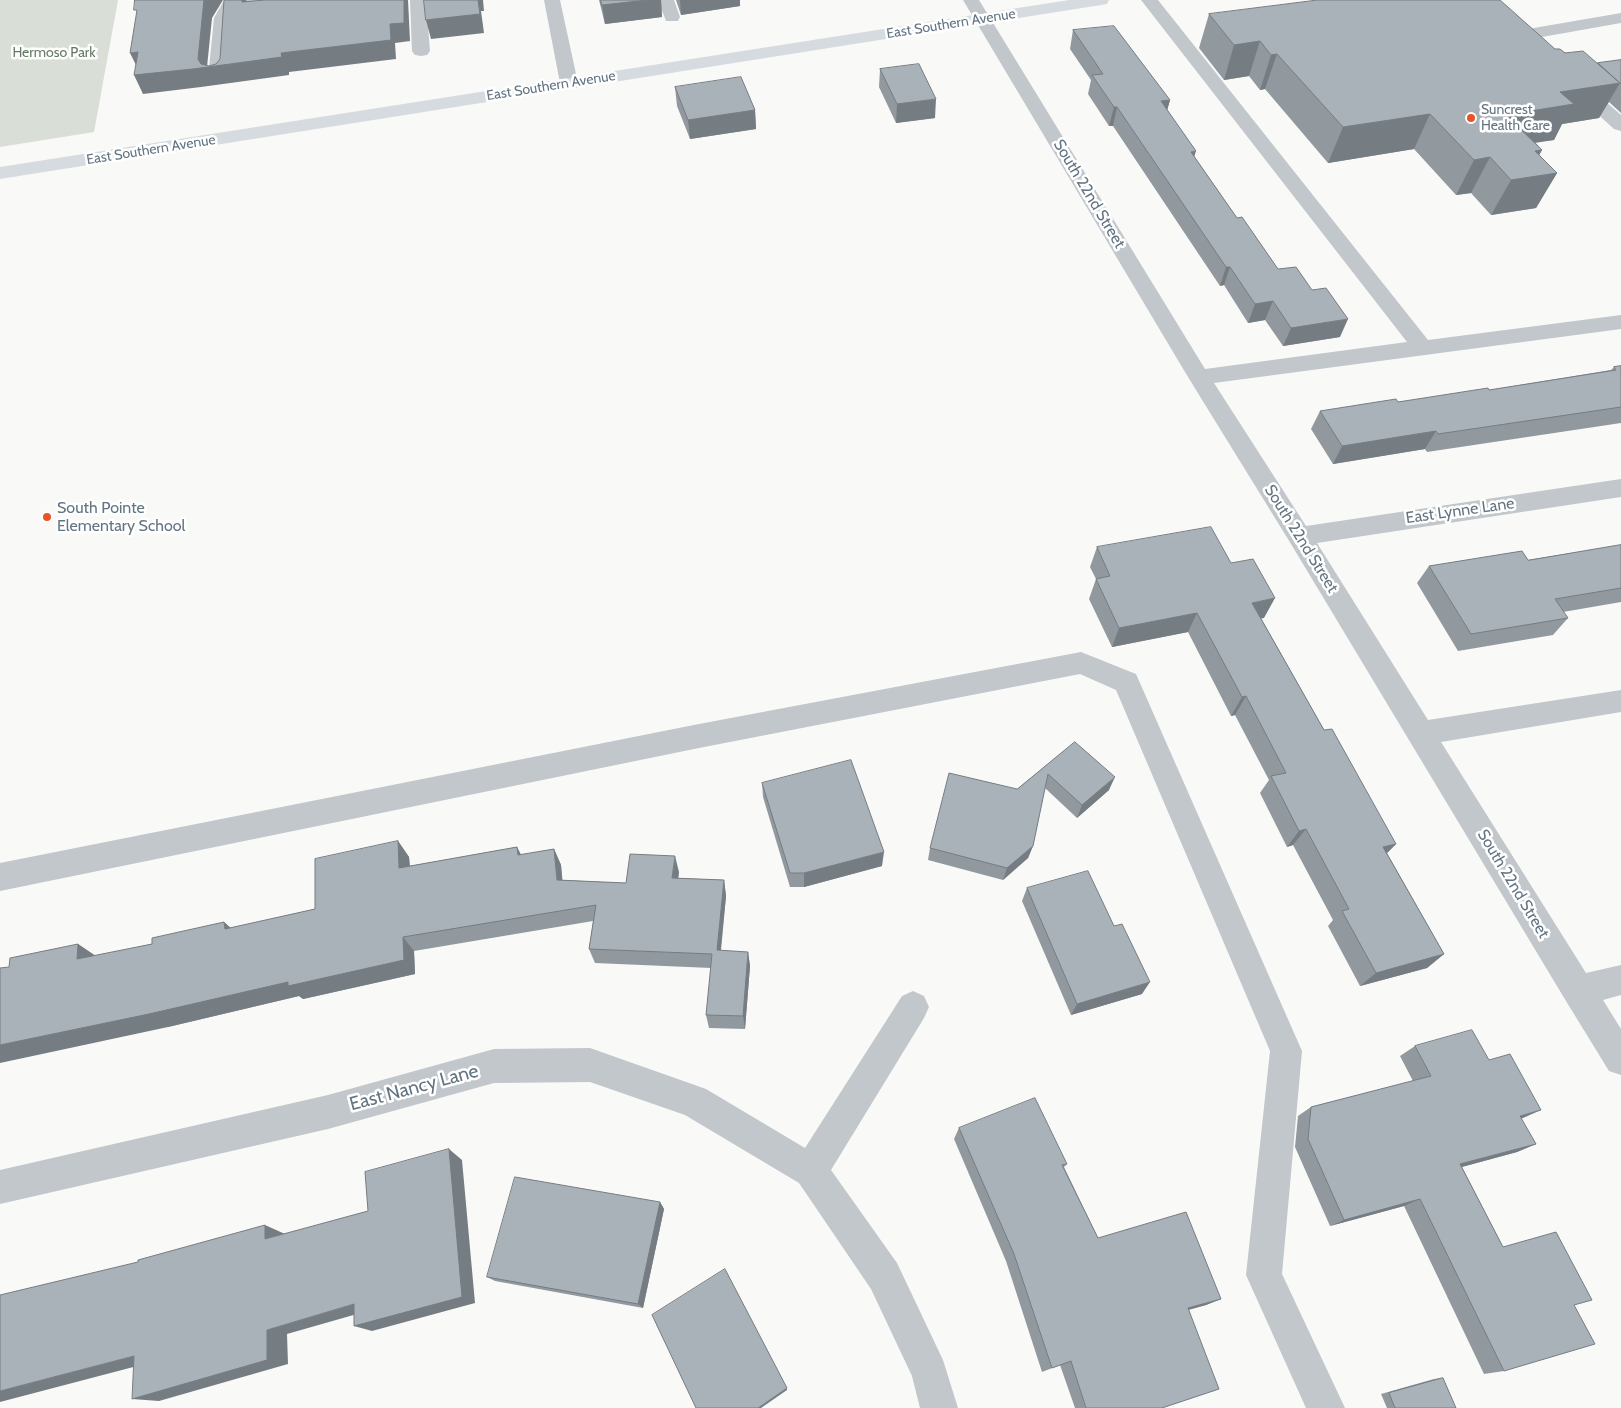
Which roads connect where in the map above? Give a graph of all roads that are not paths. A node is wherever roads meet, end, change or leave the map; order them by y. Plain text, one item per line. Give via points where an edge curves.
1 (257, 0) edge
2 (418, 0) edge
3 (552, 0) edge
4 (666, 0) edge
5 (1102, 0) edge
6 (1149, 0) edge
7 (977, 9) edge
8 (672, 17) dead end
9 (1621, 18) edge
10 (421, 51) dead end
11 (217, 78) edge
12 (569, 83) junction
13 (1621, 126) edge
14 (0, 173) edge
15 (1621, 322) edge
16 (1423, 348) junction
17 (1199, 377) junction
18 (1621, 488) edge
19 (1300, 537) junction
20 (1621, 701) edge
21 (1422, 733) junction
22 (0, 877) edge
23 (1621, 980) edge
24 (1577, 990) junction
25 (914, 1007) dead end
26 (1621, 1059) edge
27 (811, 1171) junction
28 (0, 1186) edge
29 (939, 1408) edge
30 (1326, 1408) edge

1 - 11 street via 229,6 222,18
2 - 10 street
3 - 12 street
4 - 8 street
5 - 7 main road, East Southern Avenue
6 - 16 street
7 - 12 main road, East Southern Avenue
7 - 17 street, South 22nd Street
9 - 13 street via 1534,33 1533,47
12 - 14 main road, East Southern Avenue
15 - 16 street
16 - 17 street
17 - 19 street, South 22nd Street
18 - 19 street, East Lynne Lane
19 - 21 street, South 22nd Street
20 - 21 street
21 - 24 street, South 22nd Street
22 - 30 street via 699,736 1081,663 1126,682 1286,1051 1264,1275
23 - 24 street
24 - 26 street, South 22nd Street
25 - 27 street
27 - 28 street, East Nancy Lane via 694,1100 590,1066 494,1066 328,1112
27 - 29 street via 884,1276 930,1373

